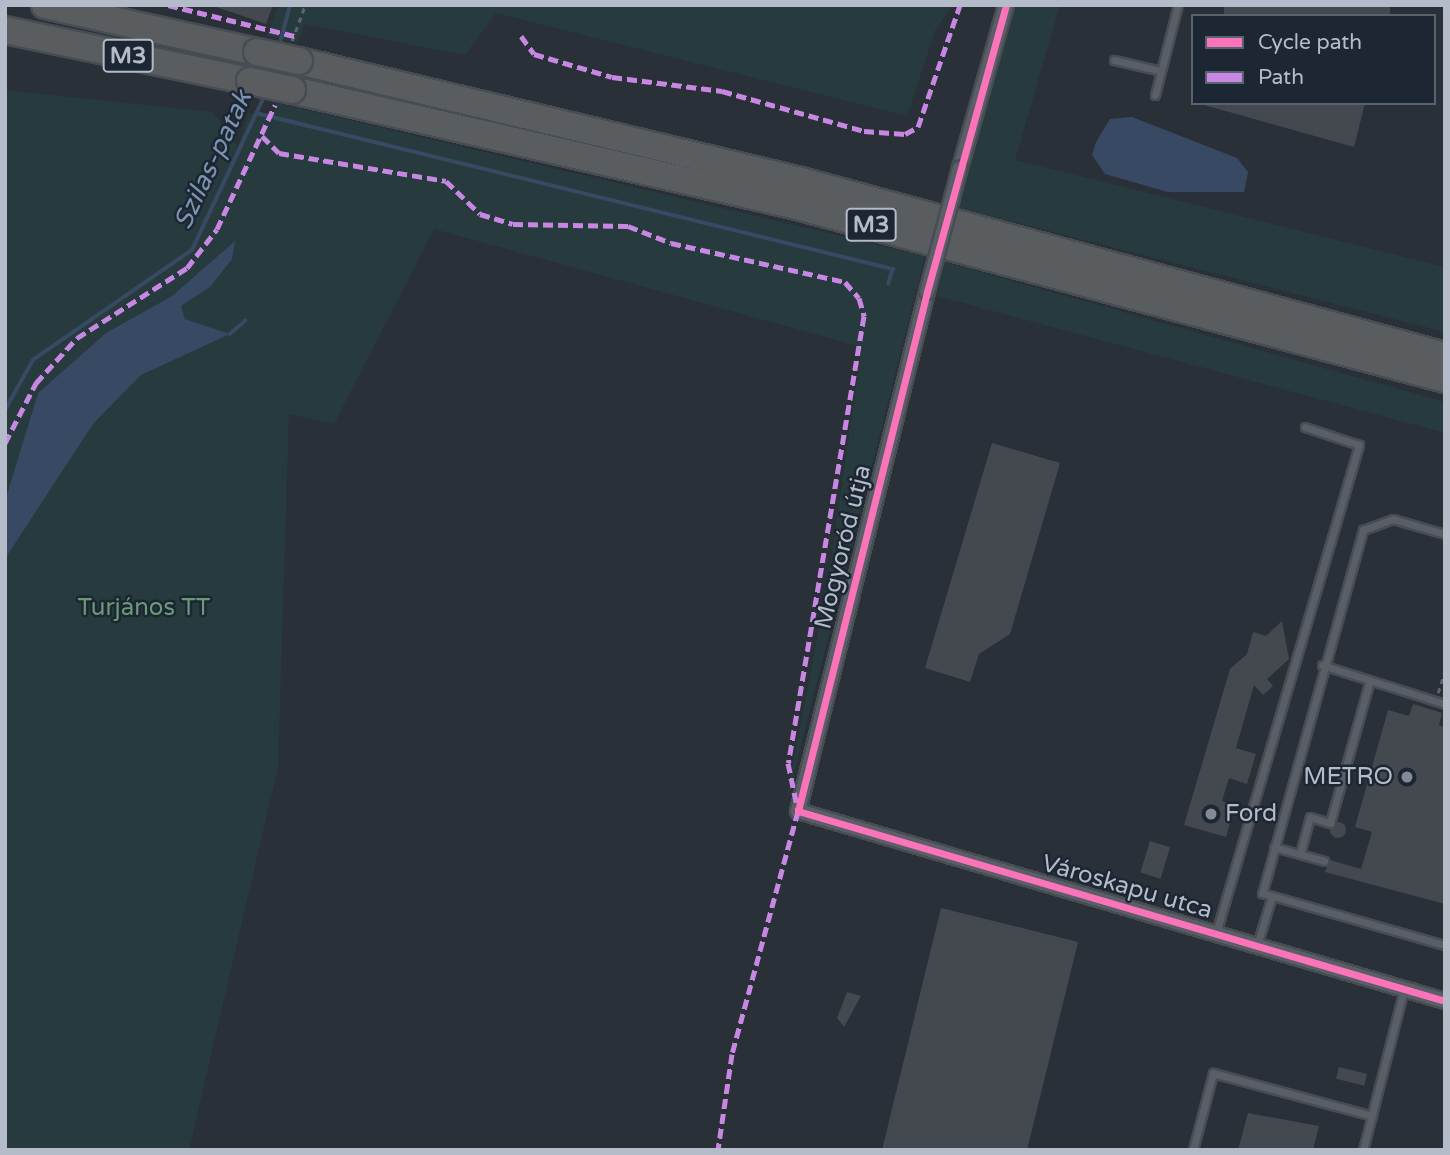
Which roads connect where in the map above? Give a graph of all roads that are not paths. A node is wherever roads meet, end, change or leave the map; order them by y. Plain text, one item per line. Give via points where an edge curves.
1 (45, 5) edge
2 (1006, 5) edge
3 (1178, 5) edge
4 (5, 30) edge
5 (1114, 60) dead end
6 (1161, 71) junction
7 (1155, 95) dead end
8 (1445, 356) edge
9 (1445, 379) edge
10 (1305, 427) dead end
11 (1445, 534) edge
12 (1322, 665) junction
13 (1370, 680) junction
14 (1445, 704) edge
15 (798, 811) joint
16 (1274, 847) junction
17 (1300, 854) junction
18 (1324, 861) dead end
19 (1272, 896) junction
20 (1216, 933) junction
21 (1257, 945) junction
22 (1445, 945) edge
23 (1404, 989) junction
24 (1445, 1000) edge
25 (1372, 1116) junction
26 (1193, 1150) edge
27 (1363, 1150) edge

1 - 8 highway, M3, bridge via 257,52 295,52 801,181
2 - 15 street, Mogyoród útja, bridge via 927,292
3 - 6 lane
4 - 9 highway, M3, bridge via 292,90 797,206
5 - 6 lane
6 - 7 lane
10 - 20 lane via 1359,445
11 - 12 lane via 1393,519 1363,530
12 - 13 lane
12 - 16 lane
13 - 14 lane
13 - 17 lane via 1329,823 1310,817
15 - 20 street, Városkapu utca
16 - 17 lane
16 - 19 lane via 1262,893
17 - 18 lane
19 - 21 lane
19 - 22 lane
20 - 21 street, Városkapu utca
21 - 23 street, Városkapu utca
23 - 24 street, Városkapu utca
23 - 25 lane
25 - 26 lane via 1213,1073
25 - 27 lane

